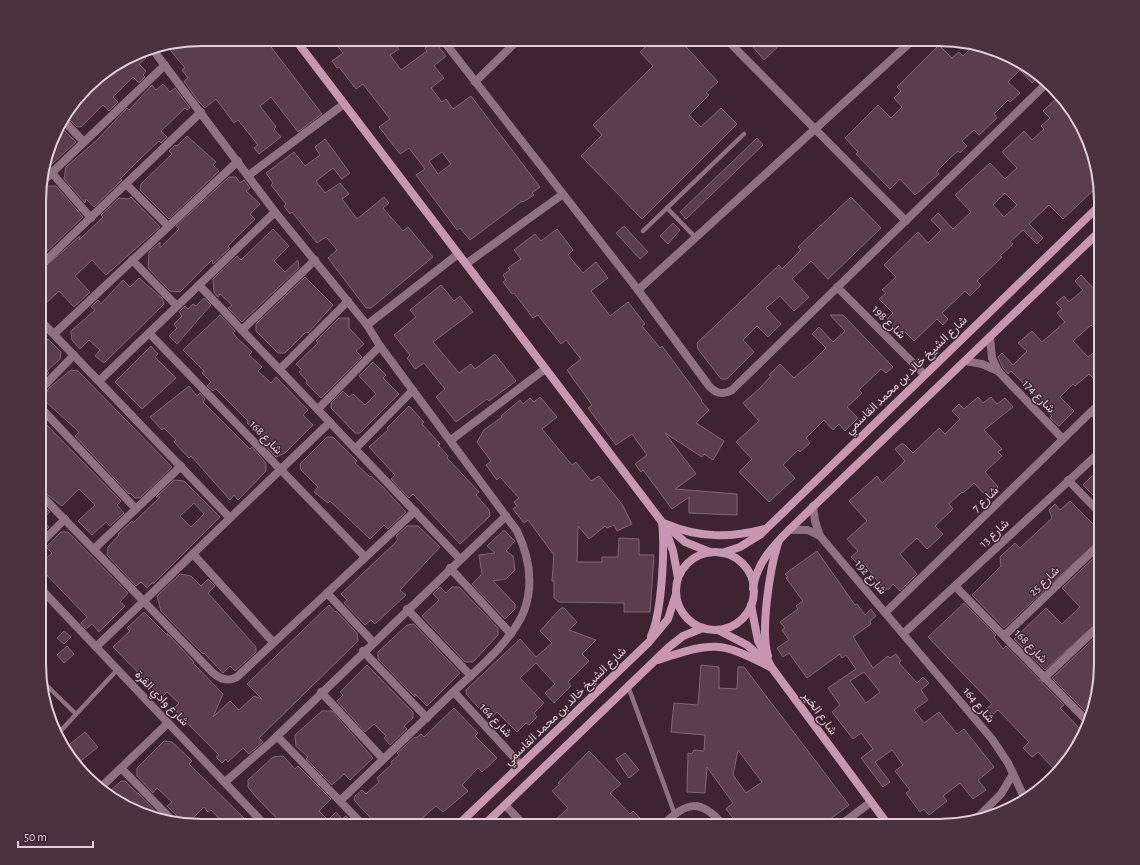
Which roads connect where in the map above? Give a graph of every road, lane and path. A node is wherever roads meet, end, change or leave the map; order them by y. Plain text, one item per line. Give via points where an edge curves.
1 (300, 46) edge
2 (447, 46) edge
3 (512, 46) edge
4 (733, 46) edge
5 (906, 46) edge
6 (155, 53) edge
7 (164, 65) junction
8 (475, 82) junction
9 (1044, 86) edge
10 (344, 104) junction
11 (201, 112) junction
12 (67, 124) edge
13 (815, 129) junction
14 (744, 134) dead end
15 (84, 142) junction
16 (238, 161) junction
17 (52, 173) junction
18 (249, 175) junction
19 (48, 177) edge
20 (126, 184) junction
21 (563, 194) junction
22 (667, 208) junction
23 (1094, 211) edge
24 (275, 212) junction
25 (91, 218) junction
26 (906, 221) junction
27 (168, 226) junction
28 (643, 231) dead end
29 (1094, 237) edge
30 (696, 238) junction
31 (458, 254) junction
32 (46, 260) edge
33 (132, 260) junction
34 (315, 260) junction
35 (466, 264) junction
36 (199, 285) junction
37 (837, 287) junction
38 (638, 290) junction
39 (348, 301) junction
40 (176, 306) junction
41 (367, 325) junction
42 (46, 326) edge
43 (242, 330) junction
44 (149, 333) junction
45 (54, 334) junction
46 (990, 337) junction
47 (380, 346) junction
48 (74, 355) junction
49 (965, 361) junction
50 (280, 369) junction
51 (545, 369) junction
52 (998, 371) junction
53 (924, 374) junction
54 (99, 381) junction
55 (46, 384) edge
56 (413, 390) junction
57 (318, 409) junction
58 (1092, 411) edge
59 (46, 413) edge
60 (330, 422) junction
61 (1064, 439) junction
62 (451, 440) junction
63 (355, 448) junction
64 (1094, 457) edge
65 (181, 466) junction
66 (281, 469) junction
67 (1068, 480) junction
68 (46, 500) edge
69 (813, 506) junction
70 (1094, 507) edge
71 (136, 509) junction
72 (415, 511) junction
73 (506, 516) junction
74 (230, 518) junction
75 (65, 519) junction
76 (662, 522) junction
77 (766, 529) junction
78 (789, 530) junction
79 (820, 536) junction
80 (46, 538) edge
81 (779, 540) junction
82 (94, 549) junction
83 (1094, 551) edge
84 (710, 552) junction
85 (722, 553) junction
86 (193, 554) junction
87 (365, 557) junction
88 (460, 558) junction
89 (450, 568) junction
90 (678, 578) junction
91 (955, 586) junction
92 (753, 588) junction
93 (327, 593) junction
94 (46, 594) edge
95 (676, 594) junction
96 (143, 602) junction
97 (751, 606) junction
98 (407, 609) junction
99 (886, 612) junction
100 (703, 628) junction
101 (717, 629) junction
102 (1094, 631) edge
103 (904, 633) junction
104 (511, 634) junction
105 (1004, 636) junction
106 (273, 642) junction
107 (373, 642) junction
108 (649, 642) junction
109 (96, 647) junction
110 (364, 651) junction
111 (656, 660) junction
112 (772, 668) junction
113 (117, 670) junction
114 (470, 676) junction
115 (1044, 678) junction
116 (47, 686) edge
117 (628, 686) junction
118 (321, 692) junction
119 (454, 692) junction
120 (76, 714) junction
121 (1085, 717) edge
122 (427, 718) junction
123 (168, 723) junction
124 (61, 731) edge
125 (277, 736) junction
126 (383, 759) junction
127 (521, 765) junction
128 (121, 768) junction
129 (1013, 774) junction
130 (225, 782) junction
131 (103, 785) edge
132 (1023, 794) edge
133 (340, 801) junction
134 (871, 802) junction
135 (505, 805) junction
136 (674, 812) junction
137 (982, 813) edge
138 (168, 815) edge
139 (259, 819) edge
140 (357, 819) edge
141 (465, 819) edge
142 (490, 819) edge
143 (518, 819) edge
144 (668, 819) edge
145 (718, 819) edge
146 (848, 819) edge
147 (884, 819) edge

1 - 10 main road
2 - 8 street
3 - 8 street
4 - 13 street
5 - 13 street
6 - 7 street
7 - 11 street
7 - 15 street
8 - 21 street
9 - 26 street
10 - 18 street
10 - 31 main road
11 - 16 street
11 - 20 street
12 - 15 street
13 - 26 street
13 - 30 street
14 - 22 lane
15 - 17 street
16 - 18 street
16 - 27 street
17 - 19 street
17 - 25 street
18 - 24 street
20 - 25 street
20 - 27 street
21 - 35 street
21 - 38 street
22 - 28 lane
22 - 30 lane
23 - 53 main road, شارع الشيخ خالد بن محمد القاسمي
24 - 34 street
24 - 36 street
25 - 32 street
26 - 37 street
27 - 33 street
29 - 46 main road
30 - 38 street
31 - 35 main road
31 - 41 street
33 - 40 street
33 - 45 street
34 - 39 street
34 - 43 street
35 - 51 main road
36 - 40 street
36 - 43 street
37 - 38 street via 726,393 714,391 709,386
37 - 53 street, شارع 198
39 - 41 street
39 - 50 street
40 - 44 street
41 - 47 street
42 - 45 street
43 - 50 street
44 - 54 street
44 - 66 street, شارع 168
45 - 48 street
46 - 49 main road
46 - 52 street, شارع 174 via 992,358
47 - 56 street
47 - 57 street
48 - 54 street
48 - 55 street
49 - 52 street, شارع 174 via 982,364
49 - 69 main road
50 - 57 street
51 - 62 street
51 - 76 main road
52 - 61 street, شارع 174
53 - 77 main road, شارع الشيخ خالد بن محمد القاسمي
54 - 65 street
56 - 62 street
56 - 63 street
57 - 60 street
58 - 61 street, شارع 7
59 - 71 street
60 - 63 street
60 - 66 street
61 - 99 street, شارع 7
62 - 73 street
63 - 72 street
64 - 67 street, شارع 13
65 - 71 street
65 - 74 street
66 - 74 street
66 - 87 street, شارع 168
67 - 70 street
67 - 91 street, شارع 13
68 - 75 street
69 - 78 main road
69 - 79 street, شارع 192
71 - 82 street
72 - 87 street
72 - 88 street
73 - 88 street
73 - 104 street via 523,543 529,570 528,597
74 - 86 street
75 - 80 street
75 - 82 street
76 - 77 main road via 690,532 715,536
76 - 84 main road via 685,542
76 - 90 main road via 672,546
76 - 108 main road via 663,548 658,614
77 - 85 main road, شارع الشيخ خالد بن محمد القاسمي via 749,543
78 - 79 street via 808,530
78 - 81 main road
79 - 99 street, شارع 192
81 - 92 main road via 759,566
81 - 112 main road via 771,569 765,628 766,648
82 - 96 street
83 - 105 street, شارع 25
84 - 85 main road
84 - 90 main road via 687,563
85 - 92 main road via 742,563 751,576
86 - 96 street
86 - 106 street
87 - 93 street
88 - 89 street
89 - 98 street
89 - 104 street
90 - 95 main road
91 - 103 street, شارع 13
91 - 105 street, شارع 168
92 - 97 main road
93 - 106 street
93 - 107 street
94 - 109 street, شارع وادي القرة
95 - 100 main road via 682,612 693,623
95 - 108 main road, شارع الشيخ خالد بن محمد القاسمي via 668,619
96 - 106 street via 222,679 233,679
96 - 109 street
97 - 101 main road via 736,623
97 - 112 main road, شارع الخير via 758,641
98 - 107 street
98 - 114 street
99 - 103 street, شارع 192
100 - 101 main road
100 - 111 main road via 683,636
101 - 112 main road via 747,645
102 - 115 street
103 - 129 street, شارع 164 via 992,739
104 - 114 street
105 - 115 street, شارع 168
107 - 110 street
108 - 127 main road, شارع الشيخ خالد بن محمد القاسمي
109 - 113 street, شارع وادي القرة
110 - 118 street
110 - 122 street
111 - 112 main road via 683,651 714,646 738,651
111 - 117 main road
112 - 134 main road, شارع الخير
113 - 120 lane
113 - 123 street, شارع وادي القرة
114 - 119 street
115 - 121 street, شارع 168
116 - 120 lane
117 - 135 main road
117 - 136 lane
118 - 125 street
118 - 126 street
119 - 122 street
119 - 127 street, شارع 164
120 - 124 lane
122 - 126 street
123 - 128 street
123 - 130 street, شارع وادي القرة
125 - 130 street
125 - 133 street
126 - 133 street
127 - 141 main road, شارع الشيخ خالد بن محمد القاسمي
128 - 131 street
128 - 138 street
129 - 132 street, شارع 164
129 - 137 street via 1001,794
130 - 139 street, شارع وادي القرة
133 - 140 street
134 - 146 street
134 - 147 main road, شارع الخير
135 - 142 main road
135 - 143 street
136 - 144 street
136 - 145 street via 686,807 699,806

